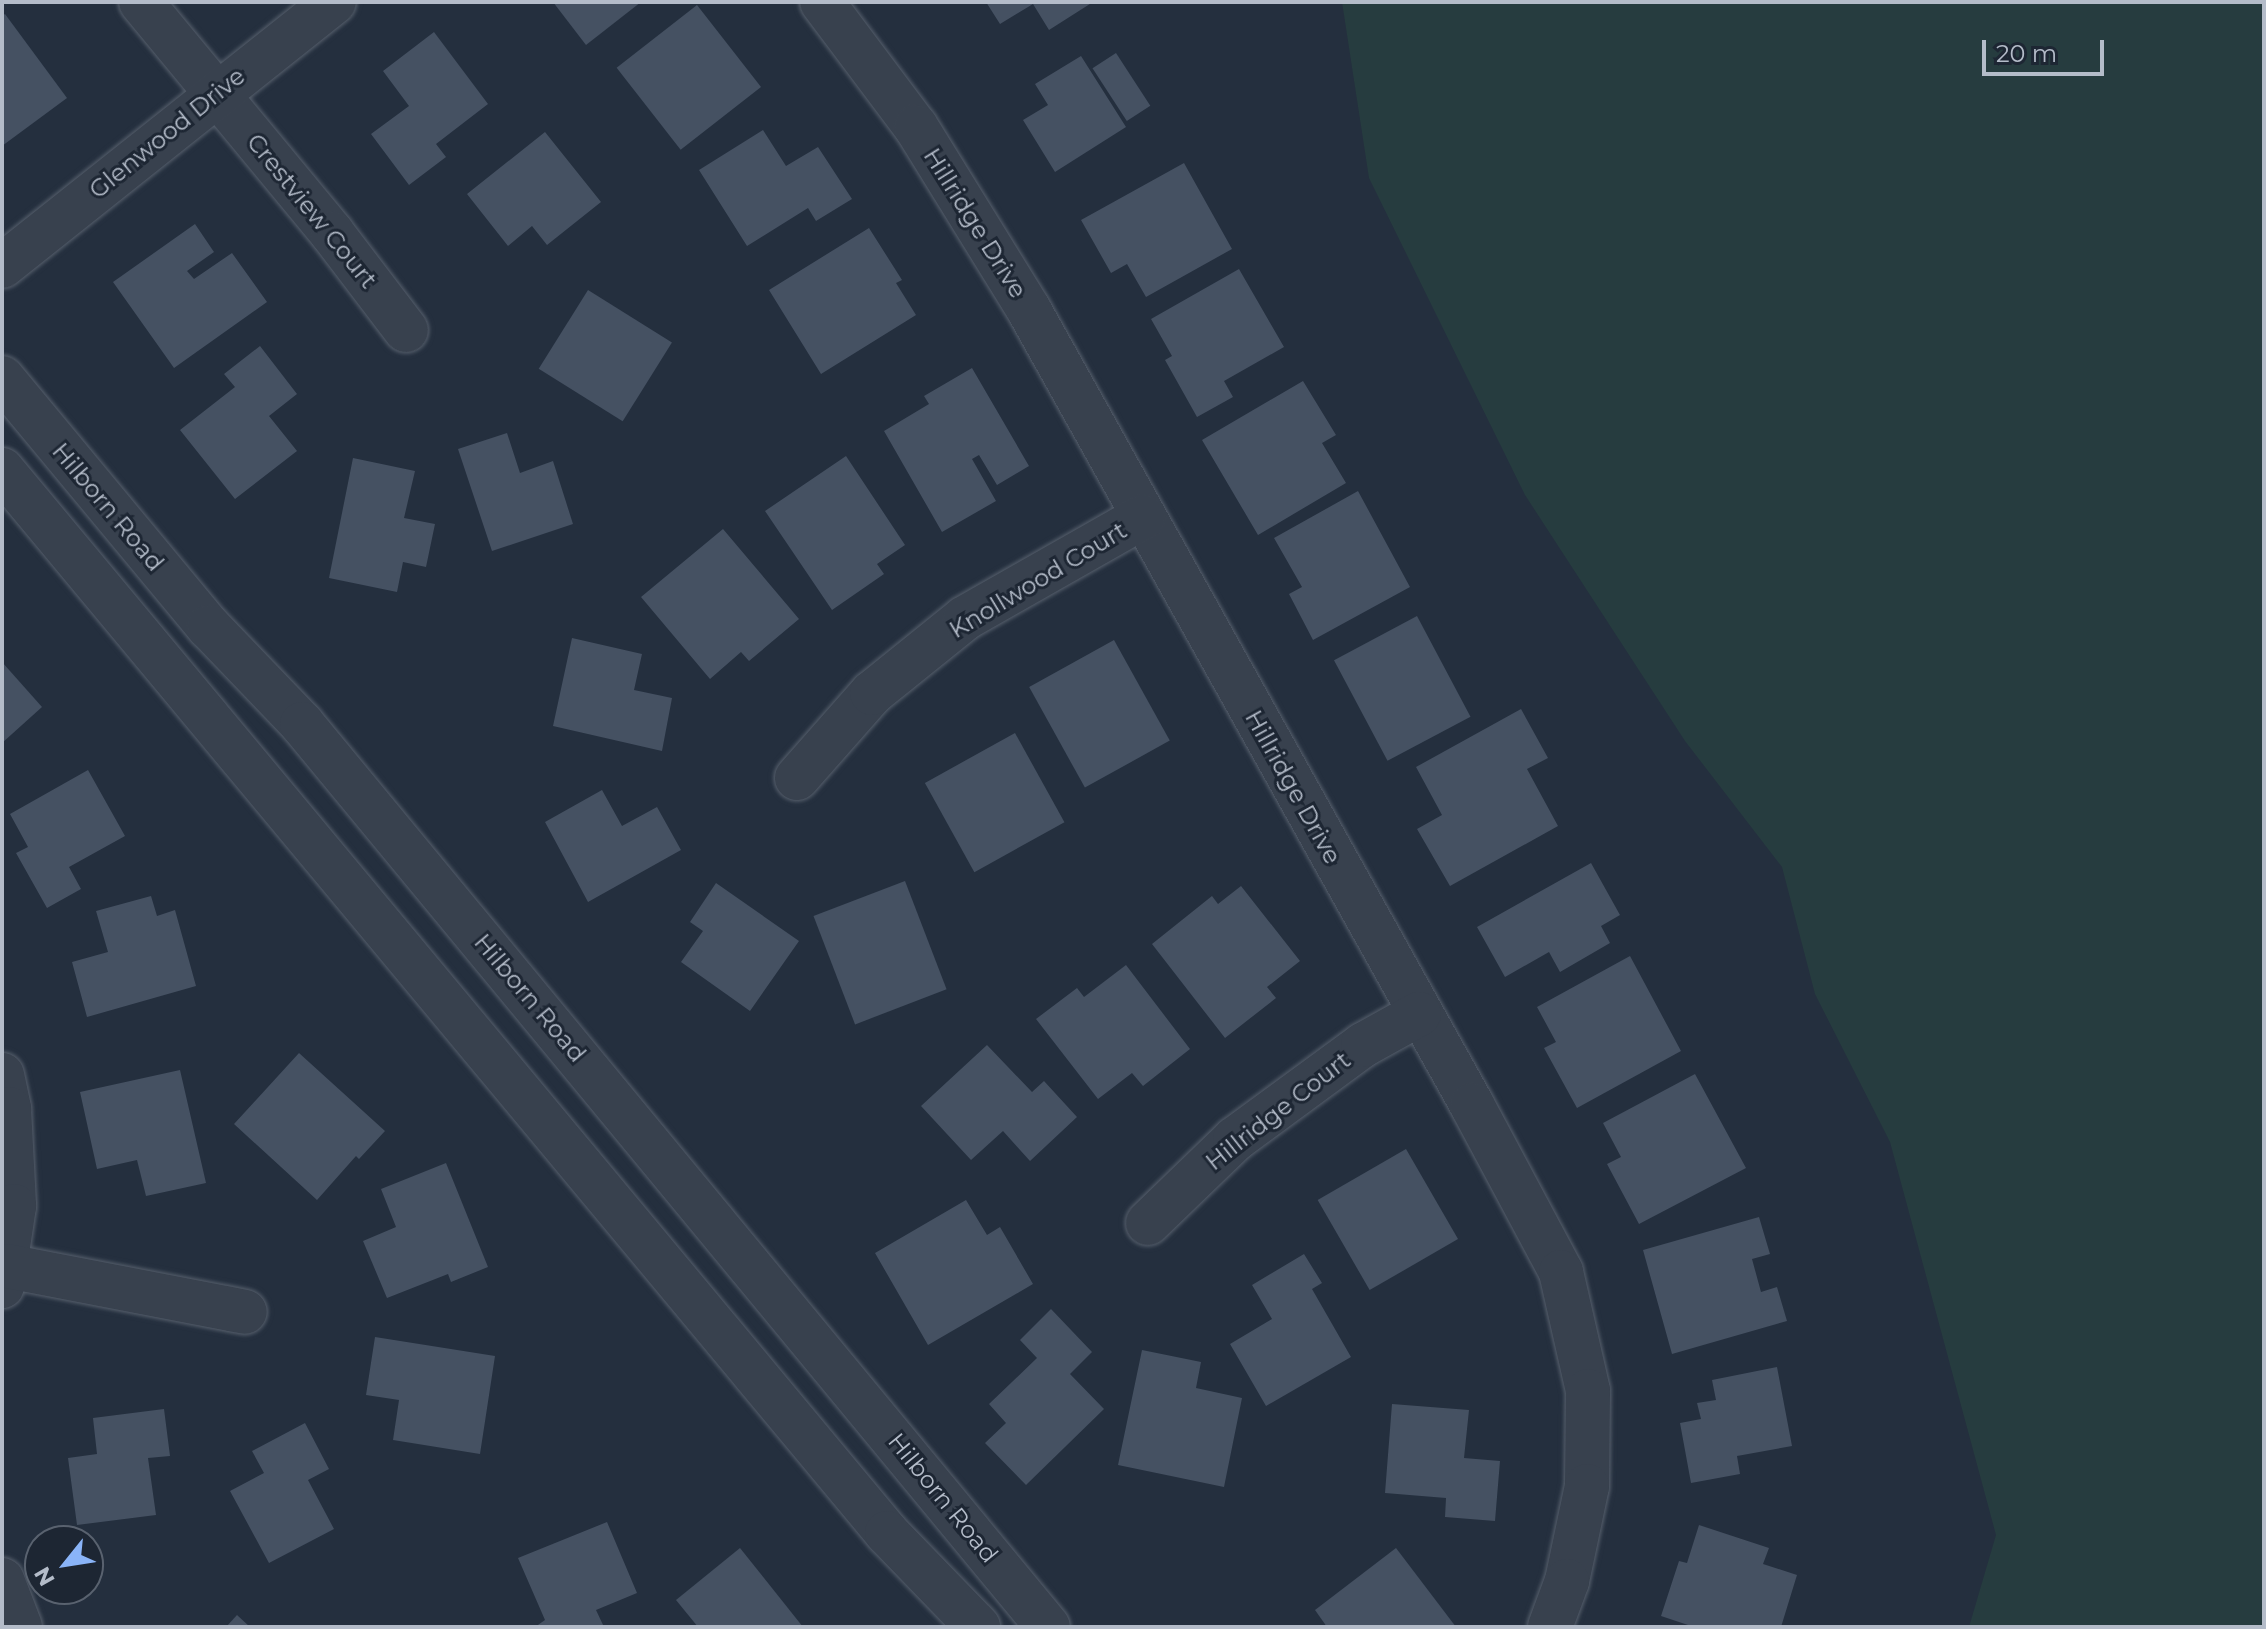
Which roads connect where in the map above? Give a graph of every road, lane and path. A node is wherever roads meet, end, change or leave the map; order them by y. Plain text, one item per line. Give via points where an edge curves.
1 (141, 2) edge
2 (334, 2) edge
3 (822, 2) edge
4 (216, 93) junction
5 (2, 266) edge
6 (406, 330) dead end
7 (2, 378) edge
8 (2, 470) edge
9 (1143, 517) junction
10 (797, 778) dead end
11 (1419, 1014) junction
12 (2, 1075) edge
13 (1148, 1223) dead end
14 (5, 1276) edge
15 (245, 1312) dead end
16 (2, 1580) edge
17 (20, 1627) edge
18 (978, 1627) edge
19 (1048, 1627) edge
20 (1550, 1627) edge

1 - 4 street, Crestview Court
2 - 4 street, Glenwood Drive
3 - 9 street, Hillridge Drive via 916,127 1029,310
4 - 5 street, Glenwood Drive
4 - 6 street, Crestview Court
7 - 19 street, Hilborn Road via 209,627 302,724
8 - 18 street via 887,1533
9 - 10 street, Knollwood Court via 965,618 872,693
9 - 11 street, Hillridge Drive
11 - 13 street, Hillridge Court via 1363,1045 1235,1139
11 - 20 street, Hillridge Drive via 1561,1272 1588,1391 1587,1486 1567,1581
12 - 14 street via 14,1206
14 - 15 street
16 - 17 street

